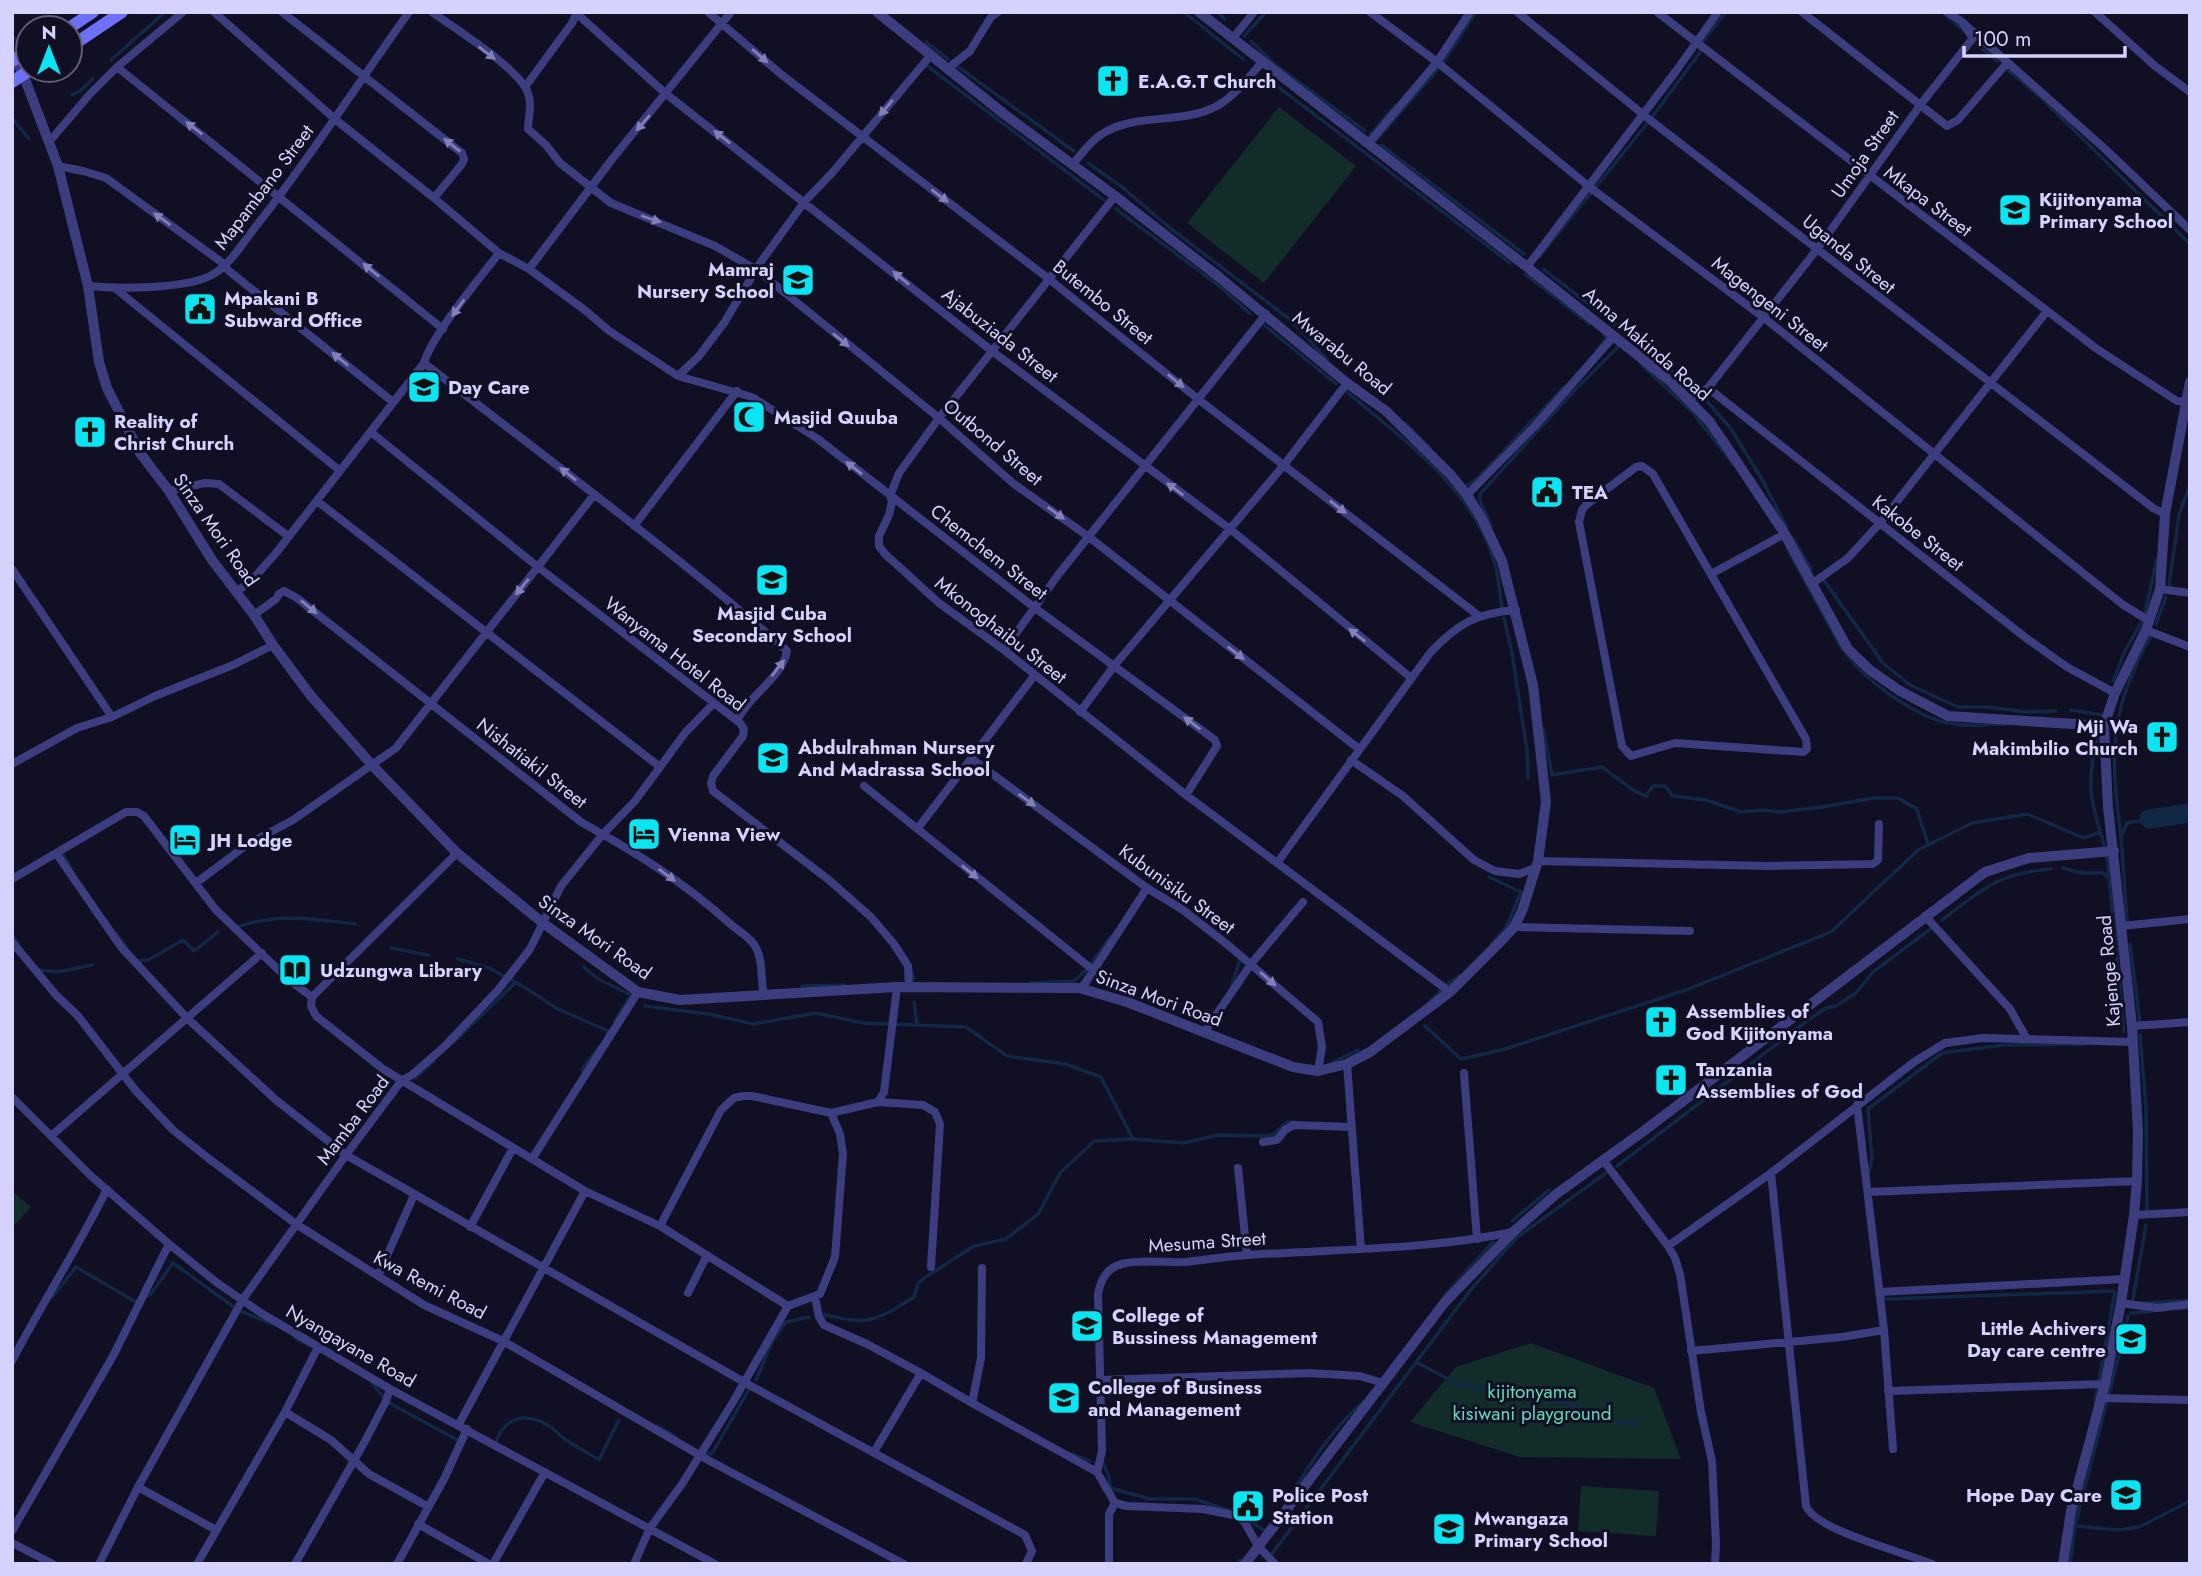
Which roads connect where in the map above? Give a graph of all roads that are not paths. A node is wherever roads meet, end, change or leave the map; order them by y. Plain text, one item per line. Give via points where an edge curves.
1 (122, 12) edge
2 (183, 12) edge
3 (214, 12) edge
4 (282, 12) edge
5 (409, 12) edge
6 (432, 12) edge
7 (708, 12) edge
8 (731, 12) edge
9 (877, 12) edge
10 (998, 12) edge
11 (1199, 12) edge
12 (1254, 12) edge
13 (1370, 12) edge
14 (1470, 12) edge
15 (1517, 12) edge
16 (1657, 12) edge
17 (1718, 12) edge
18 (1802, 12) edge
19 (1947, 12) edge
20 (2095, 12) edge
21 (576, 13) edge
22 (1961, 21) junction
23 (722, 23) junction
24 (84, 38) edge
25 (1233, 38) junction
26 (1695, 43) junction
27 (930, 56) junction
28 (1263, 61) junction
29 (1437, 62) junction
30 (2007, 63) junction
31 (117, 67) junction
32 (947, 69) junction
33 (364, 75) junction
34 (26, 84) edge
35 (525, 87) junction
36 (2190, 92) edge
37 (665, 93) junction
38 (1921, 104) junction
39 (1642, 113) junction
40 (336, 120) junction
41 (861, 137) junction
42 (49, 142) junction
43 (1368, 144) junction
44 (1072, 164) junction
45 (58, 166) junction
46 (1869, 176) junction
47 (1588, 186) junction
48 (590, 188) junction
49 (280, 196) junction
50 (1115, 196) junction
51 (434, 198) junction
52 (805, 201) junction
53 (2190, 230) edge
54 (1818, 248) junction
55 (499, 253) junction
56 (224, 266) junction
57 (1527, 267) junction
58 (529, 270) junction
59 (757, 270) junction
60 (1049, 279) junction
61 (88, 286) junction
62 (116, 289) junction
63 (2046, 311) junction
64 (1266, 314) junction
65 (1763, 317) junction
66 (443, 329) junction
67 (1614, 336) junction
68 (992, 351) junction
69 (424, 363) junction
70 (678, 376) junction
71 (2190, 382) edge
72 (1347, 383) junction
73 (1991, 383) junction
74 (1708, 388) junction
75 (737, 391) junction
76 (1198, 399) junction
77 (1688, 399) junction
78 (393, 402) junction
79 (2188, 402) edge
80 (939, 418) junction
81 (372, 433) junction
82 (1934, 453) junction
83 (1284, 465) junction
84 (1144, 466) junction
85 (339, 470) junction
86 (169, 491) junction
87 (594, 495) junction
88 (1467, 495) junction
89 (890, 496) junction
90 (317, 500) junction
91 (2165, 514) junction
92 (1880, 523) junction
93 (634, 526) junction
94 (1230, 529) junction
95 (1783, 531) junction
96 (288, 536) junction
97 (1089, 537) junction
98 (538, 567) junction
99 (12, 569) edge
100 (1711, 574) junction
101 (1812, 583) junction
102 (2160, 589) junction
103 (236, 592) junction
104 (2190, 593) edge
105 (1169, 600) junction
106 (1035, 608) junction
107 (1516, 610) junction
108 (254, 615) junction
109 (1479, 616) junction
110 (2148, 625) junction
111 (486, 632) junction
112 (273, 645) junction
113 (2190, 647) edge
114 (1004, 650) junction
115 (1114, 666) junction
116 (1034, 676) junction
117 (1410, 677) junction
118 (2115, 692) junction
119 (431, 704) junction
120 (713, 704) junction
121 (1080, 712) junction
122 (112, 717) junction
123 (737, 721) junction
124 (2099, 725) junction
125 (1359, 749) junction
126 (972, 759) junction
127 (1351, 760) junction
128 (12, 764) edge
129 (372, 765) junction
130 (660, 767) junction
131 (864, 786) dead end
132 (1186, 795) junction
133 (1879, 824) dead end
134 (918, 828) junction
135 (603, 834) junction
136 (2114, 852) junction
137 (56, 853) junction
138 (457, 853) junction
139 (1278, 863) junction
140 (1536, 865) junction
141 (12, 879) edge
142 (196, 883) junction
143 (1147, 888) junction
144 (1303, 902) dead end
145 (1925, 916) junction
146 (2190, 919) edge
147 (543, 923) junction
148 (2122, 926) junction
149 (1514, 927) junction
150 (1690, 931) dead end
151 (12, 942) edge
152 (261, 953) junction
153 (1251, 964) junction
154 (1093, 970) junction
155 (903, 987) junction
156 (1079, 988) junction
157 (638, 992) junction
158 (1450, 992) junction
159 (764, 995) junction
160 (312, 997) junction
161 (188, 1019) junction
162 (2190, 1022) edge
163 (2132, 1026) junction
164 (1206, 1034) junction
165 (2027, 1039) junction
166 (2133, 1042) junction
167 (1347, 1064) junction
168 (1318, 1071) junction
169 (1464, 1073) dead end
170 (124, 1074) junction
171 (402, 1080) junction
172 (12, 1097) edge
173 (878, 1102) junction
174 (1857, 1105) junction
175 (831, 1113) junction
176 (1352, 1127) junction
177 (51, 1136) junction
178 (1264, 1142) dead end
179 (513, 1148) junction
180 (346, 1155) junction
181 (532, 1159) junction
182 (1603, 1160) junction
183 (1238, 1168) dead end
184 (1771, 1173) junction
185 (2137, 1181) junction
186 (107, 1189) junction
187 (585, 1191) junction
188 (1869, 1192) junction
189 (414, 1195) junction
190 (2190, 1212) edge
191 (2134, 1215) junction
192 (296, 1224) junction
193 (660, 1226) junction
194 (470, 1227) junction
195 (1513, 1232) junction
196 (1477, 1239) junction
197 (169, 1244) junction
198 (1668, 1246) junction
199 (1361, 1249) junction
200 (707, 1255) junction
201 (1247, 1255) junction
202 (931, 1267) dead end
203 (543, 1268) junction
204 (982, 1268) dead end
205 (378, 1276) junction
206 (2125, 1279) junction
207 (1880, 1292) junction
208 (688, 1293) dead end
209 (815, 1297) junction
210 (243, 1299) junction
211 (2120, 1303) junction
212 (2190, 1304) edge
213 (788, 1306) junction
214 (1884, 1331) junction
215 (503, 1342) junction
216 (1788, 1343) junction
217 (318, 1347) junction
218 (1692, 1351) junction
219 (12, 1361) edge
220 (921, 1373) junction
221 (1101, 1380) junction
222 (745, 1381) junction
223 (1383, 1383) junction
224 (2105, 1384) junction
225 (390, 1388) junction
226 (1888, 1391) junction
227 (2100, 1398) junction
228 (2190, 1400) edge
229 (972, 1404) junction
230 (285, 1412) junction
231 (458, 1424) junction
232 (467, 1429) junction
233 (1893, 1449) dead end
234 (874, 1452) junction
235 (699, 1454) junction
236 (353, 1460) junction
237 (545, 1472) junction
238 (1097, 1472) junction
239 (138, 1487) junction
240 (1115, 1503) junction
241 (428, 1506) junction
242 (418, 1524) junction
243 (650, 1528) junction
244 (216, 1530) junction
245 (12, 1531) edge
246 (12, 1543) edge
247 (1258, 1546) junction
248 (53, 1564) edge
249 (99, 1564) edge
250 (197, 1564) edge
251 (295, 1564) edge
252 (397, 1564) edge
253 (491, 1564) edge
254 (634, 1564) edge
255 (715, 1564) edge
256 (904, 1564) edge
257 (1026, 1564) edge
258 (1109, 1564) edge
259 (1245, 1564) edge
260 (1275, 1564) edge
261 (1715, 1564) edge
262 (1932, 1564) edge
263 (2063, 1564) edge

1 - 24 main road
2 - 31 street
3 - 40 street, Chemchem Street
4 - 33 street
5 - 33 street, Mapambano Street
6 -> 35 street
7 - 23 street, Butembo Street
8 - 23 street
9 - 27 street, Mwarabu Road
10 - 32 street via 970,51
11 - 25 street, Anna Makinda Road
12 - 25 street
13 - 29 street, Magengeni Street
14 - 29 street
15 - 39 street, Uganda Street
16 - 26 street, Mkapa Street
17 - 26 street
18 - 38 street
19 - 22 street
20 - 36 street
21 - 35 street
21 - 37 street, Ajabuziada Street
22 - 30 street
22 - 38 street, Umoja Street via 1973,38
23 - 37 street
23 -> 41 street, Butembo Street
25 - 28 street, Anna Makinda Road
26 - 39 street
26 - 46 street, Mkapa Street
27 - 32 street, Mwarabu Road
27 -> 41 street
28 - 43 street, Anna Makinda Road
28 - 44 street via 1235,93 1216,106 1117,127 1094,140
29 - 43 street
29 - 47 street, Magengeni Street
30 - 38 street via 1964,114 1947,126
30 - 53 street
31 - 42 street
49 -> 31 street
32 - 44 street, Mwarabu Road
33 - 40 street, Mapambano Street
51 -> 33 street via 462,164 463,156
34 - 42 street, Sinza Mori Road
35 - 48 street, Outbond Street via 530,101 528,129
37 -> 48 street
52 -> 37 street, Ajabuziada Street
38 - 46 street, Umoja Street
39 - 47 street
39 - 54 street, Uganda Street
40 - 49 street, Mapambano Street
40 - 51 street, Chemchem Street
41 - 52 street
41 -> 60 street, Butembo Street
42 - 45 street, Sinza Mori Road
43 - 57 street, Anna Makinda Road
44 - 50 street, Mwarabu Road
56 -> 45 street via 106,178
45 - 61 street, Sinza Mori Road
46 - 54 street, Umoja Street
46 - 63 street, Mkapa Street
47 - 57 street
47 - 65 street, Magengeni Street
48 - 58 street
48 -> 59 street, Outbond Street via 611,203 715,246
49 - 56 street, Mapambano Street
66 -> 49 street
50 - 60 street, Mkonoghaibu Street
50 - 64 street, Mwarabu Road
51 - 55 street, Chemchem Street
52 - 59 street
68 -> 52 street, Ajabuziada Street
54 - 65 street, Umoja Street
54 - 73 street, Uganda Street
55 - 58 street, Chemchem Street
55 -> 66 street
56 - 62 street, Mapambano Street via 191,282
78 -> 56 street
57 - 67 street, Anna Makinda Road
58 - 70 street, Chemchem Street
59 - 70 street via 724,323
59 -> 80 street, Outbond Street
60 - 68 street, Mkonoghaibu Street
60 -> 76 street, Butembo Street
61 - 62 street, Mapambano Street
61 - 86 street, Sinza Mori Road via 107,388 140,453
62 - 85 street
63 - 73 street
63 - 79 street, Mkapa Street via 2132,374 2177,401
64 - 72 street, Mwarabu Road
64 - 76 street
65 - 74 street, Umoja Street
65 - 82 street, Magengeni Street
66 - 69 street
67 - 77 street, Anna Makinda Road
67 - 88 street
68 - 80 street, Mkonoghaibu Street
68 - 84 street, Ajabuziada Street
69 - 78 street
87 -> 69 street
70 - 75 street, Chemchem Street
71 - 79 street, Kajenge Road
72 - 83 street
72 - 88 street, Mwarabu Road via 1387,411
73 - 82 street
73 - 91 street, Uganda Street
74 - 77 street, Umoja Street
74 - 92 street, Kakobe Street
89 -> 75 street, Chemchem Street via 818,439
75 - 93 street
76 - 83 street, Butembo Street
76 - 84 street
77 - 95 street, Anna Makinda Road via 1709,421
78 - 81 street
79 - 91 street, Kajenge Road
80 - 89 street, Mkonoghaibu Street via 899,473
80 -> 97 street, Outbond Street via 1014,484
81 - 85 street
81 - 98 street, Wanyama Hotel Road
82 - 92 street
82 - 110 street, Magengeni Street
83 - 94 street
83 -> 109 street, Butembo Street
94 -> 84 street, Ajabuziada Street
84 - 97 street
85 - 90 street
86 - 96 street via 219,484
86 - 103 street, Sinza Mori Road
87 - 93 street
87 - 98 street
88 - 107 street, Mwarabu Road via 1497,547
89 - 106 street, Chemchem Street
89 - 114 street, Mkonoghaibu Street via 889,515 878,541 882,550 939,603
90 - 96 street
90 - 111 street
91 - 102 street, Kajenge Road
92 - 101 street via 1847,558
92 - 118 street, Kakobe Street via 2026,638 2067,667
123 -> 93 street via 784,663 787,651
94 - 105 street
117 -> 94 street, Ajabuziada Street
95 - 100 street
95 - 101 street, Anna Makinda Road
96 - 103 street via 251,581
97 - 105 street, Outbond Street
97 - 106 street
98 -> 111 street
98 - 120 street, Wanyama Hotel Road
99 - 122 street
100 - 100 street via 1806,739 1803,752 1675,743 1631,756 1622,746 1579,522 1582,510 1636,467 1649,469
101 - 124 street, Anna Makinda Road via 1848,649 1870,670 1921,704 1948,716
102 - 104 street
102 - 110 street, Kajenge Road
103 - 108 street, Sinza Mori Road
105 - 115 street
105 -> 125 street, Outbond Street
106 - 114 street
106 - 115 street, Chemchem Street
107 - 109 street
107 - 140 street, Mwarabu Road via 1533,685 1546,802
108 - 112 street, Sinza Mori Road
108 -> 119 street, Nishatiakil Street via 279,594 293,596
109 - 117 street via 1448,634
110 - 113 street, Magengeni Street
110 - 118 street, Kajenge Road
111 - 119 street
111 - 130 street
112 - 122 street
112 - 129 street, Sinza Mori Road
114 - 116 street, Mkonoghaibu Street
115 - 121 street
132 -> 115 street, Chemchem Street via 1214,754 1215,740
116 - 121 street, Mkonoghaibu Street
116 - 126 street
117 - 125 street
118 - 124 street, Kajenge Road
119 - 129 street via 396,748
119 - 135 street, Nishatiakil Street via 581,822
120 - 123 street, Wanyama Hotel Road
120 - 130 street, Mamba Road
121 - 132 street, Mkonoghaibu Street
122 - 128 street via 77,728
123 - 155 street, Wanyama Hotel Road via 744,729 743,736 713,776 713,791 872,917 908,966
124 - 136 street, Kajenge Road
125 - 127 street
126 - 134 street
126 -> 143 street, Kubunisiku Street
127 - 139 street
127 - 140 street via 1403,796 1474,860 1495,871 1519,874
129 - 138 street, Sinza Mori Road
129 - 142 street
130 - 135 street, Mamba Road
131 - 134 street
132 - 139 street, Mkonoghaibu Street
133 - 140 street via 1878,860 1873,864
134 -> 154 street
135 - 147 street, Mamba Road via 561,886
135 -> 159 street, Nishatiakil Street via 713,908 754,944
136 - 145 street via 2029,858 1985,872
136 - 148 street, Kajenge Road
137 - 141 street
137 - 142 street via 134,811 144,816
137 - 161 street via 121,947
138 - 147 street, Sinza Mori Road
138 - 160 street
139 - 158 street, Mkonoghaibu Street
140 - 149 street, Sinza Mori Road
142 - 152 street via 216,910
143 - 153 street, Kubunisiku Street
143 - 154 street
144 - 153 street
145 - 165 street via 2010,1009
145 - 182 street
146 - 148 street
147 - 157 street, Sinza Mori Road
147 - 171 street, Mamba Road via 530,949 498,990 445,1046
148 - 163 street, Kajenge Road
149 - 150 street
149 - 158 street, Sinza Mori Road
151 - 170 street, Kwa Remi Road
152 - 160 street
152 - 161 street
153 - 164 street
153 -> 168 street, Kubunisiku Street via 1318,1022 1322,1047
154 - 156 street
155 - 156 street, Sinza Mori Road
155 - 159 street, Sinza Mori Road
155 - 173 street via 884,1093
156 - 164 street, Sinza Mori Road
157 - 159 street, Sinza Mori Road via 680,1000
157 - 181 street
158 - 167 street, Sinza Mori Road
160 - 171 street via 316,1016
161 - 170 street
161 - 180 street via 276,1100
162 - 163 street
163 - 166 street, Kajenge Road
164 - 168 street, Sinza Mori Road via 1293,1067
165 - 166 street
165 - 174 street via 1945,1043
166 - 185 street, Kajenge Road
167 - 168 street, Sinza Mori Road
167 - 176 street
169 - 196 street
170 - 177 street
170 - 192 street, Kwa Remi Road via 145,1102 189,1143
171 - 179 street
171 - 180 street, Mamba Road
172 - 177 street, Nyangayane Road
173 - 175 street
173 - 202 street via 923,1105 938,1117
174 - 184 street
174 - 188 street
175 - 193 street via 752,1096 734,1098 721,1110
175 - 209 street via 843,1154 835,1257 824,1288
176 - 178 street via 1293,1125 1278,1140
176 - 199 street
177 - 186 street, Nyangayane Road
179 - 181 street
179 - 194 street
180 - 189 street
180 - 192 street, Mamba Road
181 - 187 street
182 - 195 street
182 - 198 street
183 - 201 street
184 - 198 street
184 - 216 street
185 - 188 street
185 - 191 street, Kajenge Road
186 - 197 street, Nyangayane Road
186 - 219 street
187 - 193 street
187 - 203 street
188 - 207 street
189 - 194 street
189 - 205 street
190 - 191 street
191 - 206 street, Kajenge Road
192 - 205 street, Kwa Remi Road
192 - 210 street, Mamba Road
193 - 200 street
194 - 203 street
195 - 196 street, Mesuma Street
195 - 223 street via 1445,1302
196 - 199 street, Mesuma Street
197 - 210 street, Nyangayane Road
197 - 245 street via 117,1348
198 - 218 street via 1680,1274
199 - 201 street, Mesuma Street
200 - 208 street
200 - 213 street
201 - 221 street, Mesuma Street via 1113,1267 1099,1284
203 - 215 street
203 - 222 street
204 - 229 street via 981,1358
205 - 215 street, Kwa Remi Road via 425,1305
206 - 207 street
206 - 211 street, Kajenge Road
207 - 214 street
209 - 213 street
209 - 220 street via 824,1325
210 - 217 street, Nyangayane Road
210 - 239 street, Mamba Road
211 - 212 street via 2157,1308
211 - 224 street, Kajenge Road
213 - 222 street
214 - 216 street
214 - 226 street
215 - 231 street
215 - 235 street, Kwa Remi Road
216 - 218 street
216 - 262 street via 1808,1511 1830,1526
217 - 225 street, Nyangayane Road
217 - 230 street
218 - 261 street via 1713,1470
220 - 229 street
220 - 234 street
221 - 223 street via 1310,1373 1360,1376
221 - 238 street, Mesuma Street via 1102,1451
222 - 234 street
222 - 235 street
223 - 247 street
224 - 226 street
224 - 227 street, Kajenge Road
225 - 231 street, Nyangayane Road
225 - 236 street
226 - 233 street
227 - 228 street
227 - 263 street, Kajenge Road via 2071,1511
229 - 238 street
230 - 236 street via 331,1440
230 - 244 street
231 - 232 street, Nyangayane Road
232 - 237 street, Nyangayane Road
232 - 241 street
234 - 257 street via 1025,1535 1032,1551
235 - 243 street
235 - 256 street, Kwa Remi Road
236 - 241 street via 369,1474
236 - 251 street
237 - 243 street, Nyangayane Road
237 - 253 street
238 - 240 street
239 - 244 street
239 - 249 street, Mamba Road
240 - 247 street via 1238,1516
240 - 258 street via 1109,1514
241 - 242 street
242 - 252 street
242 - 253 street
243 - 254 street
243 - 255 street, Nyangayane Road
244 - 250 street
246 - 248 street
247 - 259 street
247 - 260 street

